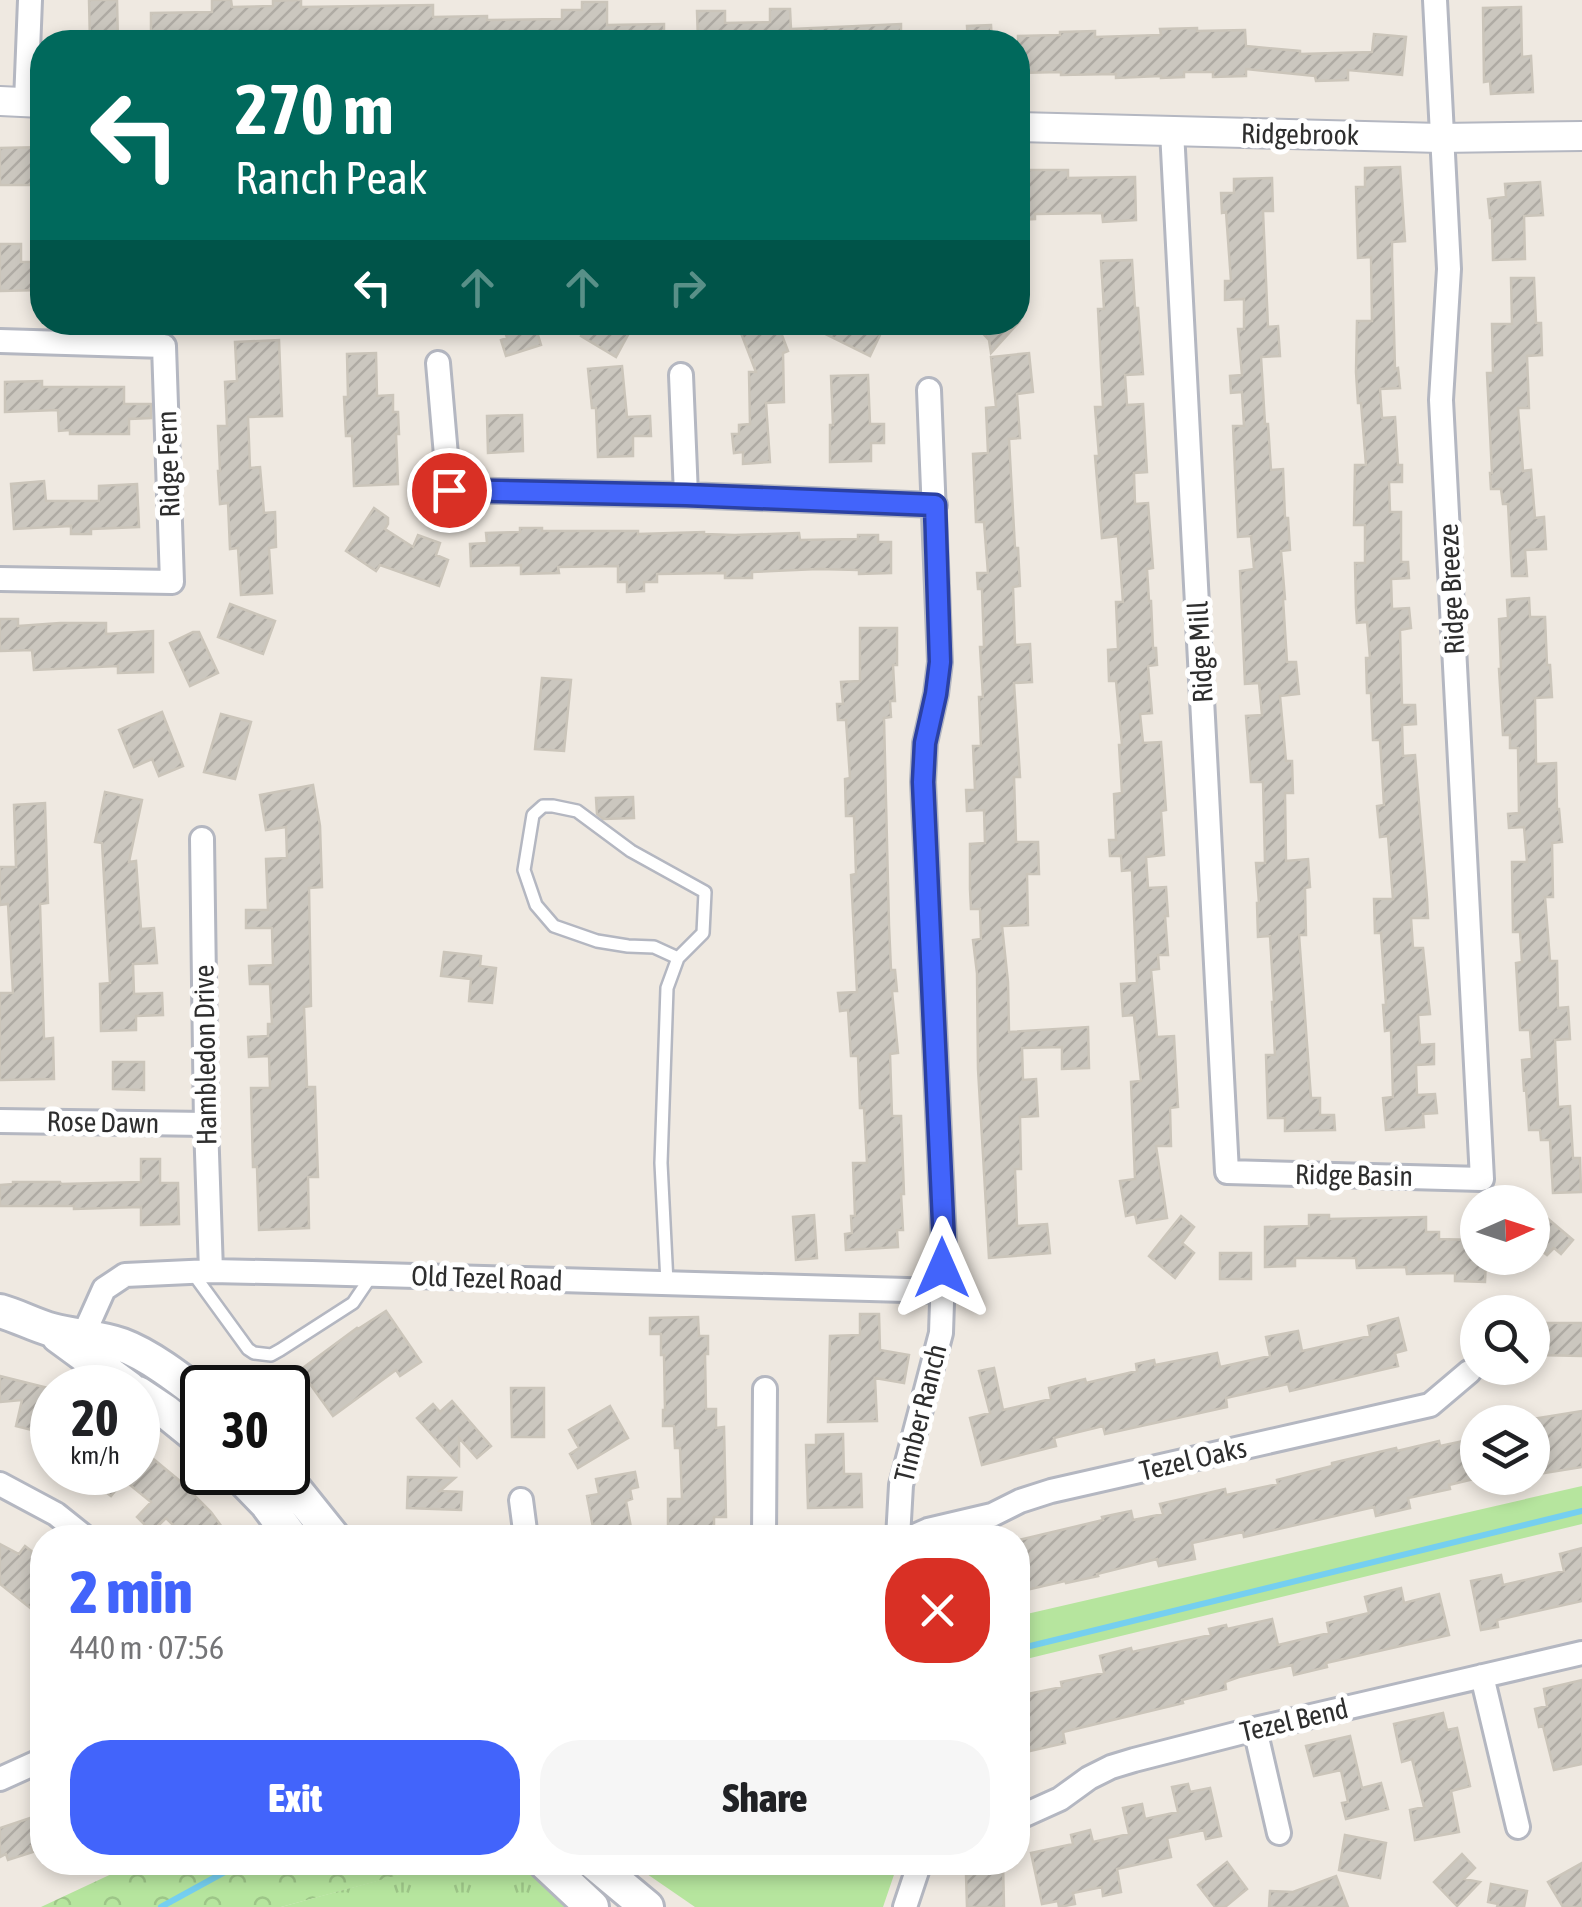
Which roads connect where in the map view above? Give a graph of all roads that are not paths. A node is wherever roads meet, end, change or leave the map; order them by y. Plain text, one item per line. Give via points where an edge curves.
1 (30, 0) edge
2 (1435, 0) edge
3 (23, 102) edge
4 (1030, 127) edge
5 (1172, 131) junction
6 (1582, 136) edge
7 (1440, 138) junction
8 (0, 341) edge
9 (438, 363) dead end
10 (681, 375) dead end
11 (930, 390) dead end
12 (686, 495) junction
13 (935, 505) junction
14 (0, 578) edge
15 (202, 839) dead end
16 (678, 958) junction
17 (0, 1121) edge
18 (206, 1124) junction
19 (1227, 1172) joint
20 (1482, 1178) joint
21 (201, 1272) junction
22 (372, 1275) junction
23 (666, 1284) junction
24 (941, 1292) junction
25 (0, 1311) edge
26 (70, 1338) junction
27 (102, 1365) edge
28 (180, 1379) edge
29 (1460, 1380) edge
30 (764, 1388) dead end
31 (160, 1408) edge
32 (180, 1423) edge
33 (0, 1484) edge
34 (243, 1495) edge
35 (258, 1495) edge
36 (299, 1495) edge
37 (521, 1500) dead end
38 (70, 1525) edge
39 (263, 1525) edge
40 (282, 1525) edge
41 (324, 1525) edge
42 (524, 1525) edge
43 (764, 1525) edge
44 (898, 1525) edge
45 (949, 1525) edge
46 (1582, 1652) edge
47 (1482, 1676) junction
48 (1255, 1729) junction
49 (30, 1765) edge
50 (0, 1779) edge
51 (1030, 1813) edge
52 (1518, 1827) dead end
53 (1279, 1833) dead end
54 (558, 1875) edge
55 (609, 1875) edge
56 (916, 1875) edge
57 (592, 1907) edge
58 (647, 1907) edge
59 (906, 1907) edge

1 - 3 street
2 - 7 street, Ridge Breeze
4 - 5 street, Ridgebrook
5 - 7 street, Ridgebrook
5 - 19 street, Ridge Mill
6 - 7 street, Ridgebrook
7 - 20 street, Ridge Breeze via 1448,269 1442,400
8 - 14 street, Ridge Fern via 164,346 172,582
9 - 12 street via 449,490
10 - 12 street
11 - 13 street, Timber Ranch
12 - 13 street
13 - 24 street, Timber Ranch via 940,662 923,782
15 - 18 street, Hambledon Drive
16 - 16 lane via 702,933 705,892 577,811 543,806 532,815 524,870 536,905 554,926
16 - 23 lane via 667,988 661,1163
17 - 18 street, Rose Dawn
18 - 21 street, Hambledon Drive
19 - 20 street, Ridge Basin
21 - 22 street, Old Tezel Road
21 - 22 lane via 248,1349 272,1355 353,1303
21 - 26 street, Old Tezel Road via 113,1281
22 - 23 street, Old Tezel Road
23 - 24 street, Old Tezel Road
24 - 44 street, Timber Ranch via 940,1334
25 - 26 main road
26 - 27 main road
26 - 28 main road via 125,1346
29 - 45 street, Tezel Oaks via 1430,1405 1052,1491
30 - 43 street
31 - 32 main road
33 - 38 street
34 - 39 street
35 - 40 main road
36 - 41 main road
37 - 42 street
46 - 47 street, Tezel Bend
47 - 48 street, Tezel Bend
47 - 52 street
48 - 51 street, Tezel Bend via 1112,1767
48 - 53 street
49 - 50 street
54 - 57 main road
55 - 58 main road
56 - 59 street

